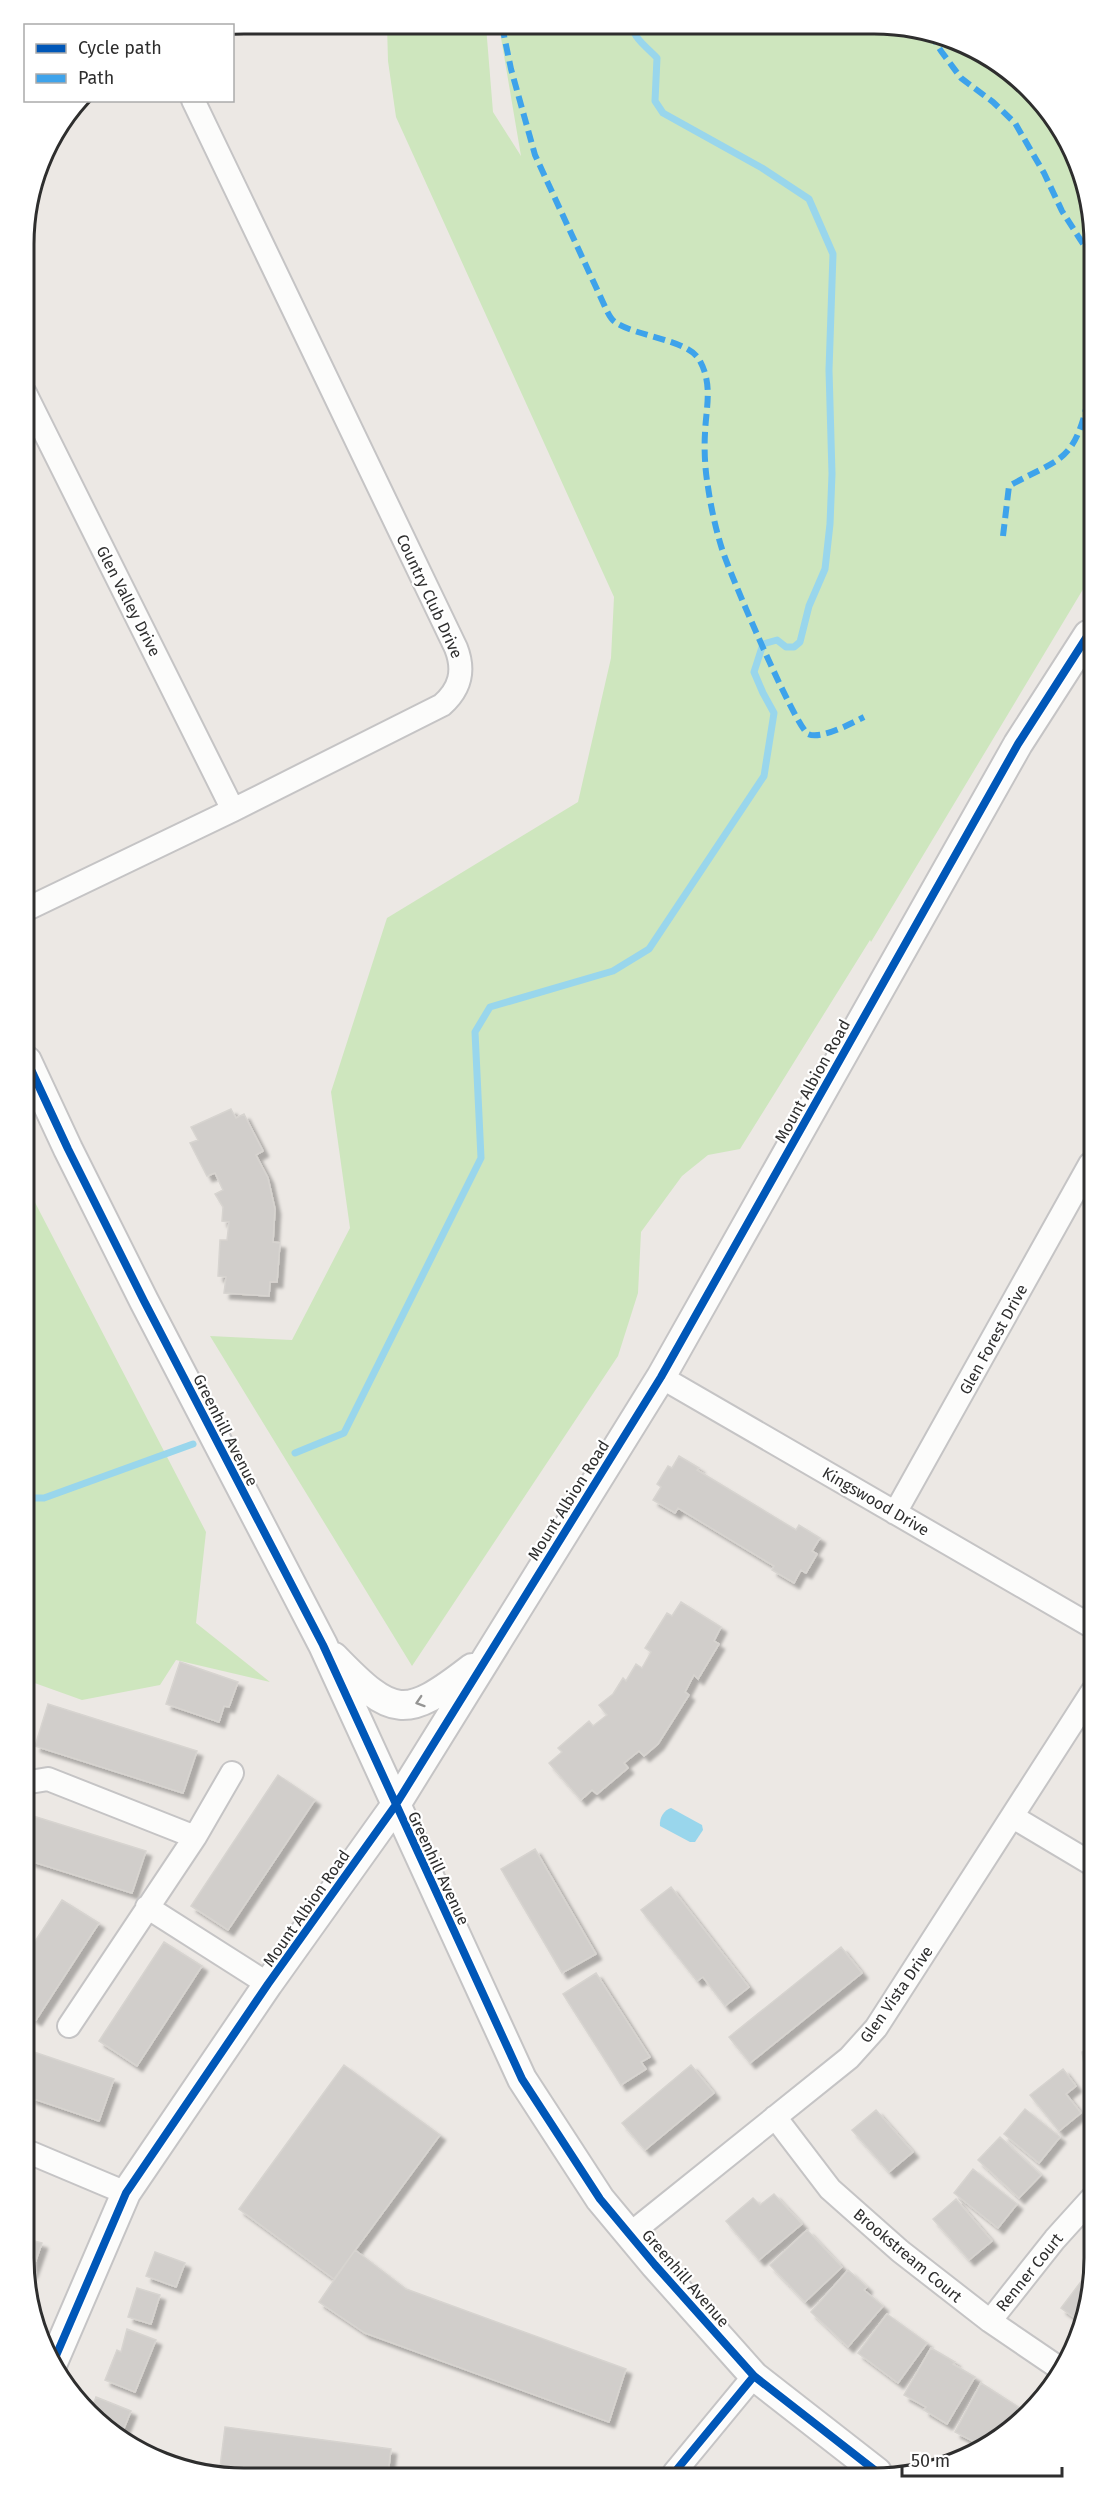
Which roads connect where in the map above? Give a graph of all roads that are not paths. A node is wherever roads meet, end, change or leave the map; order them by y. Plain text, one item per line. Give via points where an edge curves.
1 (194, 102) edge
2 (35, 413) edge
3 (1084, 642) edge
4 (233, 810) junction
5 (35, 905) edge
6 (35, 1077) edge
7 (1084, 1176) edge
8 (661, 1377) junction
9 (895, 1513) junction
10 (1083, 1620) edge
11 (323, 1645) junction
12 (485, 1657) junction
13 (1083, 1706) edge
14 (232, 1773) dead end
15 (34, 1781) edge
16 (395, 1806) junction
17 (1013, 1817) junction
18 (195, 1837) junction
19 (1083, 1859) edge
20 (147, 1907) junction
21 (268, 1984) junction
22 (69, 2026) dead end
23 (775, 2117) junction
24 (34, 2154) edge
25 (126, 2193) junction
26 (1083, 2208) edge
27 (630, 2234) junction
28 (990, 2321) junction
29 (57, 2353) edge
30 (1054, 2365) edge
31 (754, 2376) junction
32 (677, 2469) edge
33 (873, 2469) edge

1 - 4 street, Country Club Drive via 461,661 459,684 442,705
2 - 4 street, Glen Valley Drive
3 - 8 street, Mount Albion Road via 1018,744
4 - 5 street, Country Club Drive
6 - 11 street, Greenhill Avenue via 139,1291
7 - 9 street, Glen Forest Drive
8 - 9 street, Kingswood Drive
8 - 12 street, Mount Albion Road
9 - 10 street, Kingswood Drive
12 -> 11 street via 439,1694 420,1704 405,1706 383,1701 356,1680
11 - 16 street, Greenhill Avenue
12 - 16 street, Mount Albion Road
13 - 17 street, Glen Vista Drive
14 - 18 street
15 - 18 street via 48,1779
16 - 21 street, Mount Albion Road
16 - 27 street, Greenhill Avenue via 522,2079 600,2199
17 - 19 street
17 - 23 street, Glen Vista Drive via 876,2028 849,2058
18 - 20 street
20 - 21 street
20 - 22 street
21 - 25 street, Mount Albion Road
23 - 27 street, Glen Vista Drive
23 - 28 street, Brookstream Court via 830,2188 900,2251
24 - 25 street
25 - 29 street, Mount Albion Road
26 - 28 street, Renner Court
27 - 31 street, Greenhill Avenue
28 - 30 street, Brookstream Court
31 - 32 street
31 - 33 street, Greenhill Avenue

